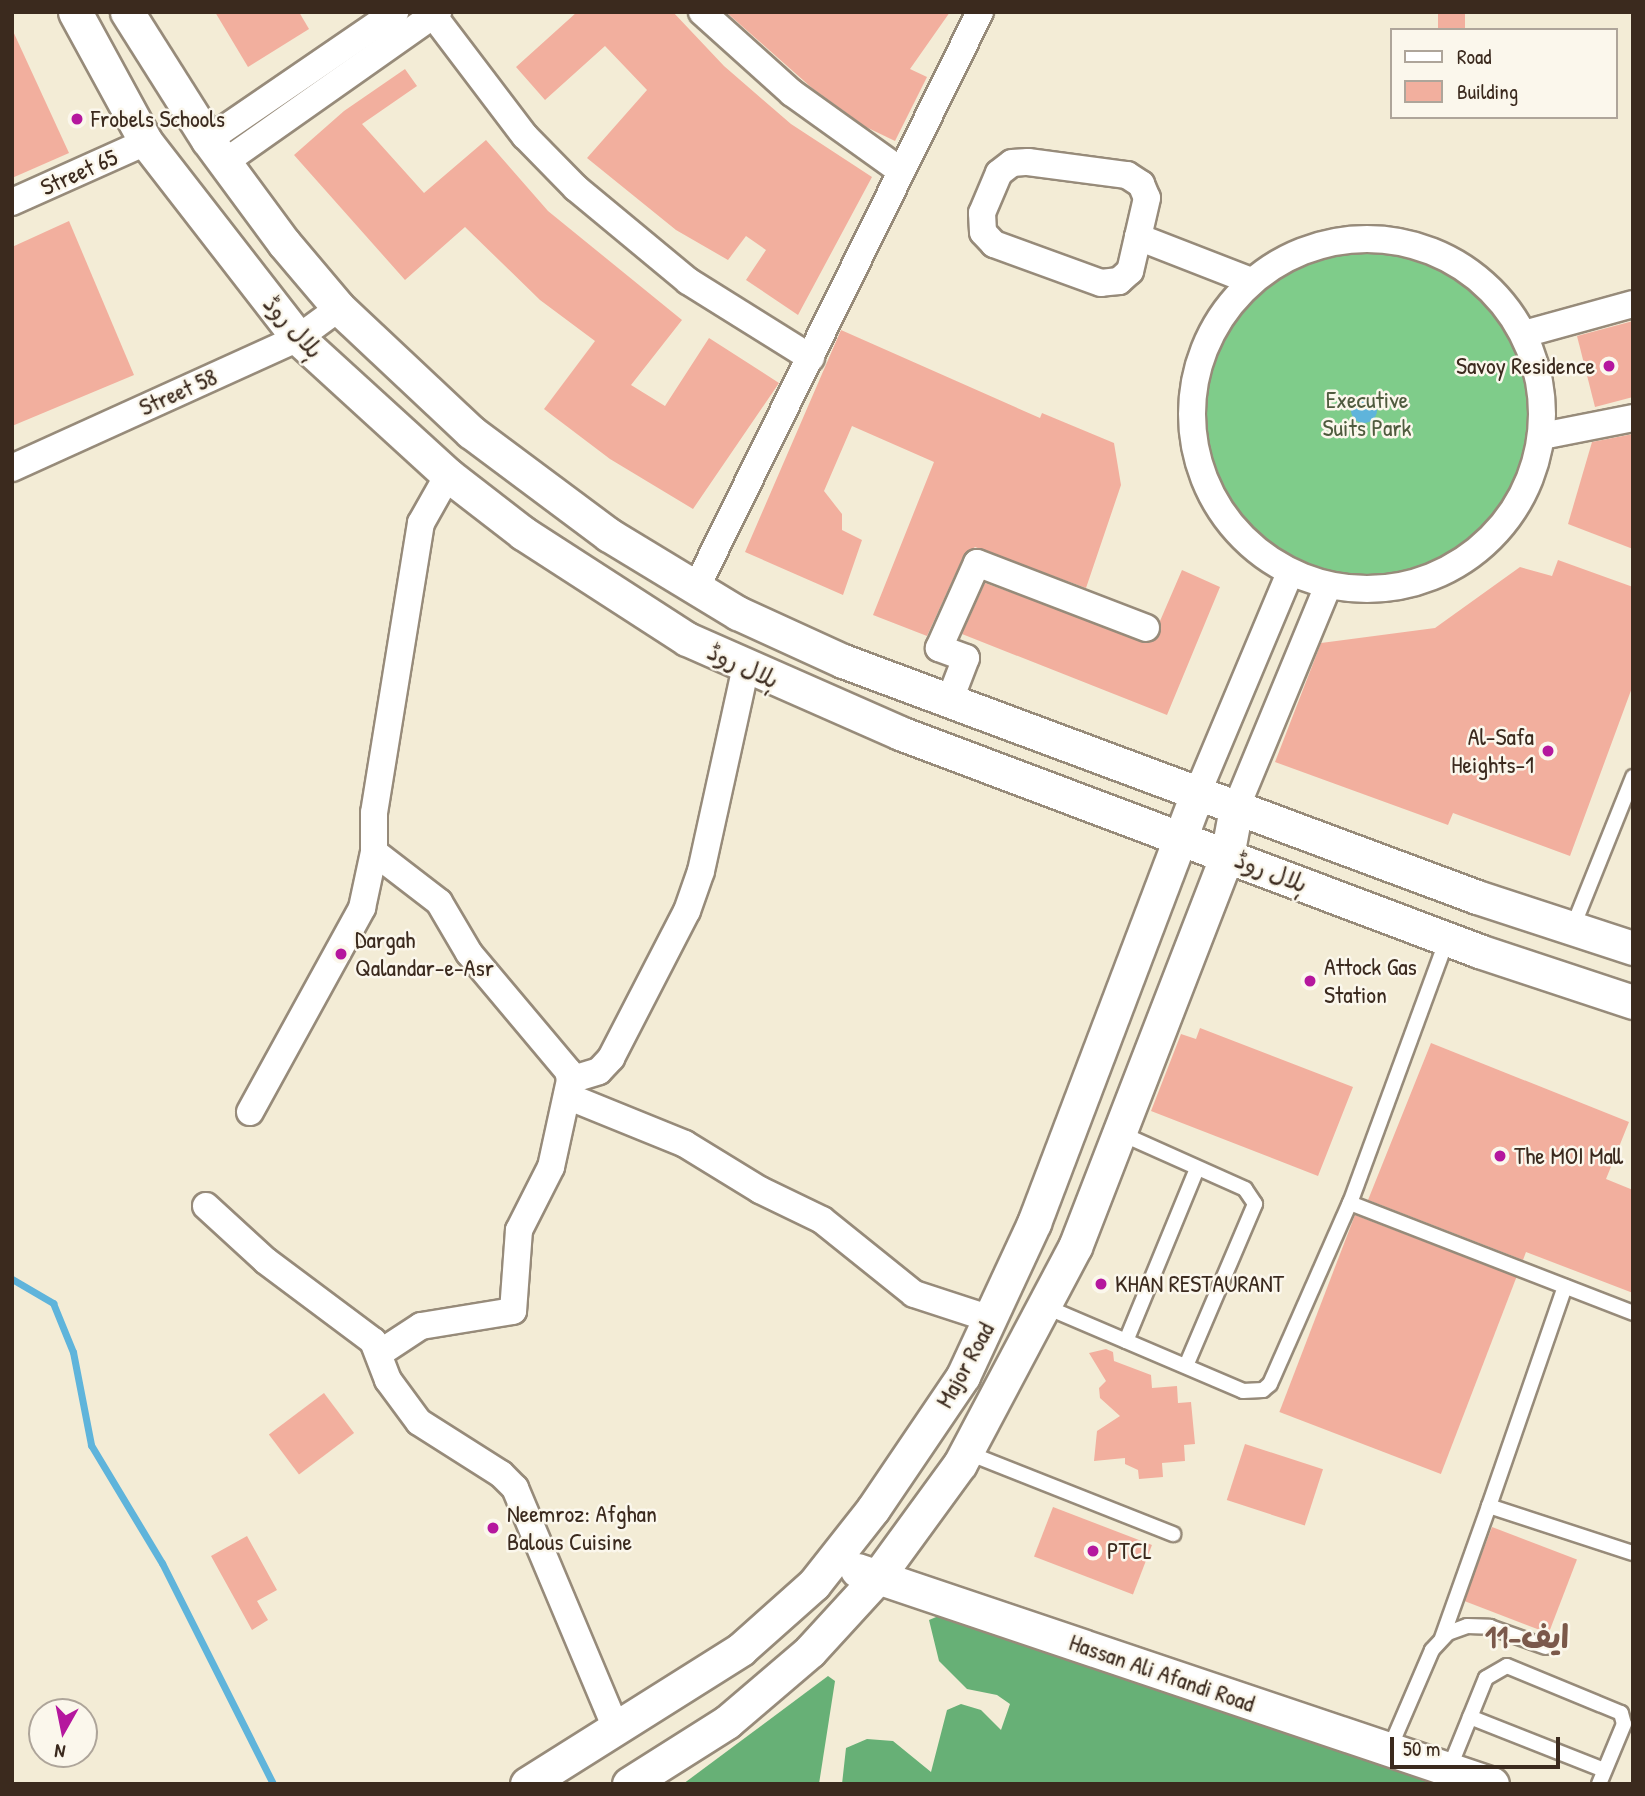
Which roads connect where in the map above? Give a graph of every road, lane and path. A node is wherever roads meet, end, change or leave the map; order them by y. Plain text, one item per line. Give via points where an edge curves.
1 (75, 12) edge
2 (127, 12) edge
3 (395, 12) edge
4 (702, 12) edge
5 (979, 12) edge
6 (426, 16) edge
7 (146, 142) junction
8 (217, 151) junction
9 (901, 171) junction
10 (12, 202) edge
11 (1138, 237) junction
12 (1251, 281) junction
13 (1633, 304) edge
14 (339, 308) junction
15 (1524, 334) junction
16 (298, 338) junction
17 (811, 358) junction
18 (1633, 418) edge
19 (1542, 436) junction
20 (12, 468) edge
21 (448, 475) junction
22 (1290, 573) junction
23 (1328, 586) junction
24 (696, 588) junction
25 (1146, 628) dead end
26 (747, 667) junction
27 (949, 702) junction
28 (1633, 777) edge
29 (1197, 794) junction
30 (1236, 808) junction
31 (1177, 838) junction
32 (374, 852) junction
33 (1227, 856) junction
34 (1572, 930) junction
35 (1447, 939) junction
36 (1633, 948) edge
37 (1633, 1002) edge
38 (568, 1088) junction
39 (250, 1112) dead end
40 (1120, 1133) junction
41 (1197, 1169) junction
42 (1350, 1203) junction
43 (206, 1206) dead end
44 (1565, 1287) junction
45 (1044, 1306) junction
46 (1633, 1313) edge
47 (990, 1320) junction
48 (1126, 1341) junction
49 (380, 1353) junction
50 (1186, 1366) junction
51 (966, 1452) junction
52 (1489, 1506) junction
53 (1173, 1534) dead end
54 (1633, 1553) edge
55 (835, 1559) junction
56 (876, 1579) junction
57 (1442, 1638) junction
58 (1546, 1647) dead end
59 (1470, 1717) junction
60 (617, 1731) junction
61 (1389, 1750) junction
62 (1449, 1769) junction
63 (1601, 1777) edge
64 (527, 1784) edge
65 (629, 1784) edge
66 (1492, 1784) edge

1 - 7 street, ہلال روڈ
2 - 8 street, ہلال روڈ
3 - 8 street
4 - 9 street via 792,93
5 - 9 street
6 - 8 street
6 - 17 street via 525,136 576,188 688,281
7 - 10 street, Street 65
7 - 16 street, ہلال روڈ
8 - 14 street, ہلال روڈ via 284,243
9 - 17 street
11 - 11 street via 1130,271 1119,281 1101,283 994,244 983,232 982,213 999,173 1012,163 1126,175 1142,184 1147,198
11 - 12 street
12 - 15 street via 1287,257 1329,243 1373,239 1416,245 1460,265 1496,295
12 - 22 street via 1221,314 1201,353 1190,403 1195,455 1214,503 1238,534
13 - 15 street
14 - 16 street, Street 58
14 - 24 street, ہلال روڈ via 471,432 609,535
15 - 19 street via 1541,384
16 - 20 street, Street 58
16 - 21 street, ہلال روڈ
17 - 24 street
18 - 19 street
19 - 23 street via 1533,473 1510,518 1474,555 1429,579 1392,587
21 - 26 street, ہلال روڈ via 523,533 623,598 687,639
21 - 32 street via 421,523 374,813
22 - 23 street
22 - 29 street
23 - 30 street
24 - 27 street, ہلال روڈ via 750,619
25 - 27 street via 976,563 939,648 966,658
26 - 31 street, ہلال روڈ via 900,733
26 - 38 street via 701,871 687,911 611,1058 599,1071
27 - 29 street, ہلال روڈ
28 - 34 lane
29 - 30 street, ہلال روڈ
29 - 31 street, Major Road
30 - 33 street, Major Road
30 - 34 street, ہلال روڈ
31 - 33 street, ہلال روڈ
31 - 47 street, Major Road via 1034,1223
32 - 38 street via 439,902 469,953 568,1072
32 - 39 street via 362,908
33 - 35 street, ہلال روڈ
33 - 40 street, Major Road
34 - 36 street, ہلال روڈ
35 - 37 street, ہلال روڈ
35 - 42 lane
38 - 47 street via 685,1144 760,1190 822,1220 914,1294
38 - 49 street via 551,1167 522,1220 513,1311 421,1326
40 - 41 lane
40 - 45 street, Major Road via 1075,1247
41 - 48 lane
41 - 50 lane via 1245,1189 1255,1204
42 - 44 lane
42 - 50 lane via 1270,1384 1263,1390 1243,1391
43 - 49 street via 266,1261 363,1332
44 - 46 lane
44 - 52 lane
45 - 48 lane
45 - 51 street, Major Road
47 - 55 street, Major Road via 963,1376
48 - 50 lane
49 - 60 street via 388,1380 419,1422 501,1474 515,1488
51 - 53 lane
51 - 56 street, Major Road
52 - 54 lane
52 - 57 lane
55 - 56 street, Hassan Ali Afandi Road
55 - 60 street, Major Road via 814,1584 741,1649
56 - 61 street, Hassan Ali Afandi Road
56 - 65 street, Major Road via 810,1651 727,1722
57 - 58 lane via 1460,1627 1490,1627
57 - 61 lane via 1432,1650
59 - 62 lane
59 - 63 lane
59 - 63 lane via 1492,1672 1507,1666 1621,1713 1624,1724
60 - 64 street, Major Road
61 - 62 street, Hassan Ali Afandi Road
62 - 66 street, Hassan Ali Afandi Road

